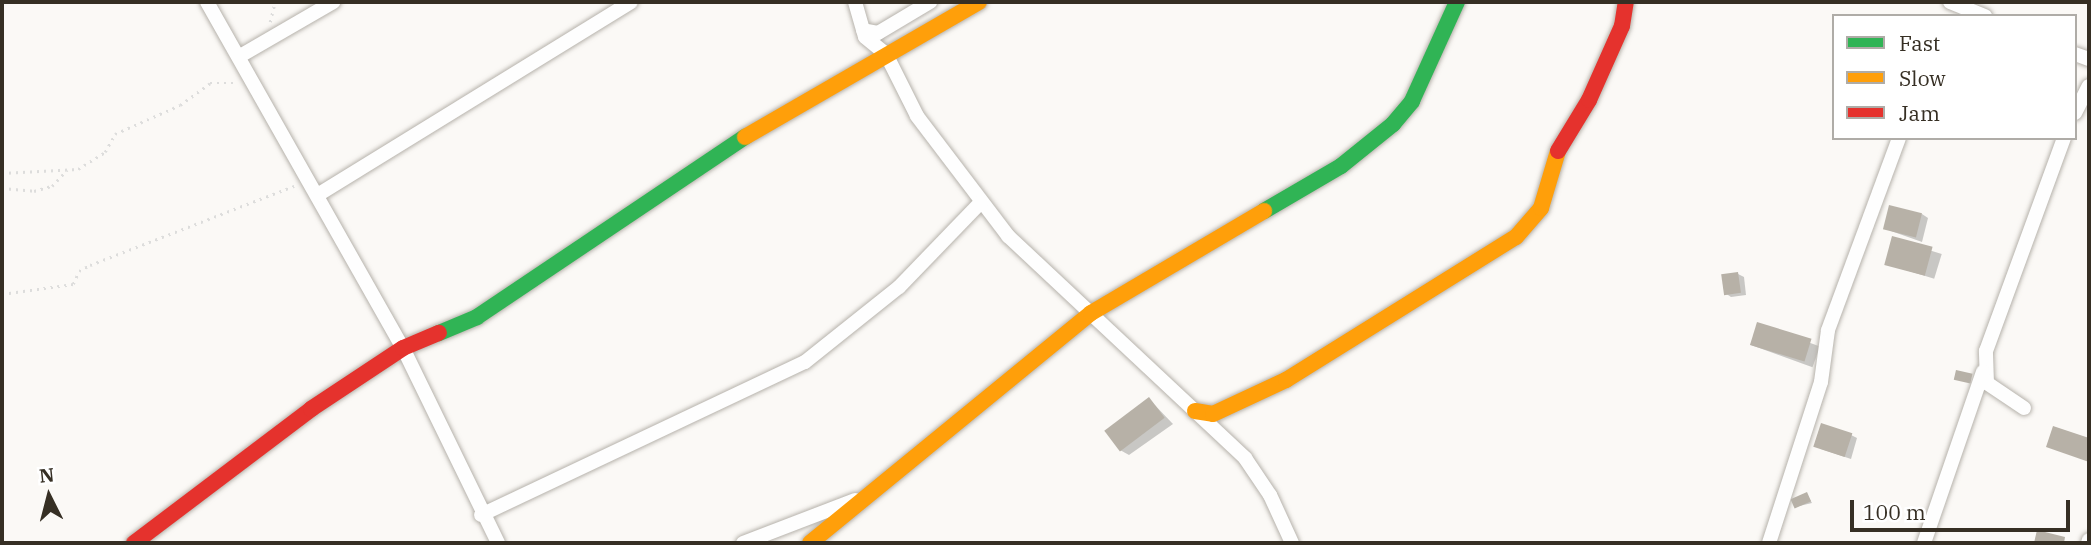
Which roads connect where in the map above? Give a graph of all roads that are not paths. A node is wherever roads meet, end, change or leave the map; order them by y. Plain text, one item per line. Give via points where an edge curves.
1 (207, 2) edge
2 (333, 2) edge
3 (631, 2) edge
4 (855, 2) edge
5 (930, 2) edge
6 (979, 2) edge
7 (1457, 2) edge
8 (1626, 2) edge
9 (1959, 6) edge
10 (1980, 14) edge
11 (863, 30) junction
12 (886, 54) junction
13 (240, 56) junction
14 (2089, 86) edge
15 (2077, 109) edge
16 (1898, 140) edge
17 (2063, 140) edge
18 (319, 194) junction
19 (981, 202) junction
20 (1091, 313) junction
21 (403, 348) junction
22 (1983, 372) junction
23 (2024, 408) dead end
24 (1195, 411) junction
25 (870, 495) junction
26 (481, 514) junction
27 (134, 543) edge
28 (498, 543) edge
29 (743, 543) edge
30 (810, 543) edge
31 (1292, 543) edge
32 (1769, 543) edge
33 (1924, 543) edge

1 - 13 street
2 - 13 street
3 - 18 street
4 - 11 street
5 - 11 street via 878,33
6 - 12 street
7 - 20 street via 1412,101 1393,124 1341,166
8 - 24 street via 1622,26 1589,100 1561,142 1541,208 1516,237 1286,380 1213,414
9 - 10 street
11 - 12 street
12 - 19 street via 917,116
12 - 21 street via 647,199 477,317
13 - 18 street
14 - 15 street
16 - 32 street via 1828,330 1821,382
17 - 22 street via 1993,330
18 - 21 street
19 - 20 street via 1008,236
19 - 26 street via 899,287 805,362
20 - 24 street
20 - 25 street
21 - 26 street
21 - 27 street via 310,409
22 - 23 street via 1996,394
22 - 33 street
24 - 31 street via 1245,458 1270,495
25 - 29 street
25 - 30 street
26 - 28 street

